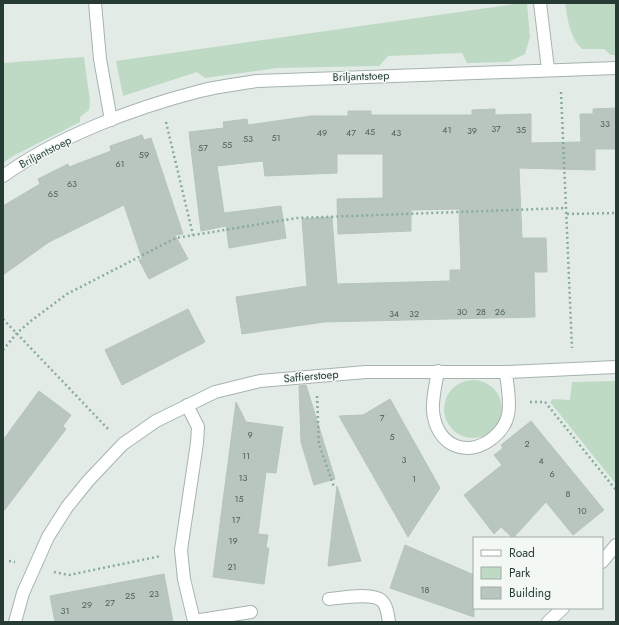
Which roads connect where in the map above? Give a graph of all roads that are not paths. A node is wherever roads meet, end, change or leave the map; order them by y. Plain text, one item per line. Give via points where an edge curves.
1 (95, 3) edge
2 (540, 3) edge
3 (616, 68) edge
4 (548, 69) junction
5 (111, 120) junction
6 (3, 176) edge
7 (616, 367) edge
8 (438, 371) junction
9 (506, 372) junction
10 (187, 405) junction
11 (616, 545) edge
12 (603, 561) edge
13 (329, 599) dead end
14 (562, 609) edge
15 (251, 612) dead end
16 (15, 622) edge
17 (389, 622) edge
18 (548, 622) edge

1 - 5 street via 100,59
2 - 4 street
3 - 4 street, Briljantstoep
4 - 5 street, Briljantstoep via 257,81 201,90
5 - 6 street, Briljantstoep via 21,163
7 - 9 street, Saffierstoep
8 - 9 street, Saffierstoep
8 - 9 street via 433,410 440,432 451,445 465,450 484,445 502,431 508,415 509,402
8 - 10 street, Saffierstoep via 366,372 260,381 215,392
10 - 15 street via 198,427 181,550 184,579 194,621
10 - 16 street, Saffierstoep via 156,421 123,444 67,507 33,568
11 - 12 street
13 - 17 street via 374,596 382,600
14 - 18 street

